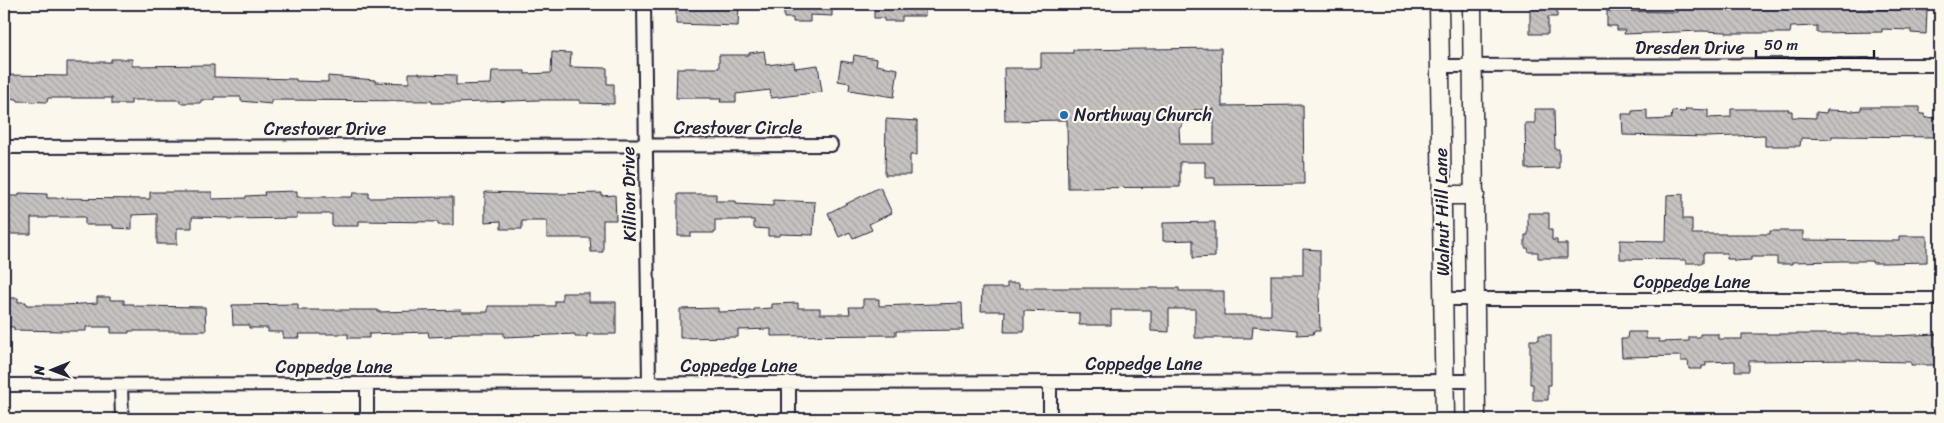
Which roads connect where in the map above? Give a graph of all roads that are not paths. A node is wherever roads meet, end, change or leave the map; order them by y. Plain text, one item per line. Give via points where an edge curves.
1 (644, 4) edge
2 (1439, 4) edge
3 (1472, 4) edge
4 (1940, 65) edge
5 (1440, 66) junction
6 (1473, 66) junction
7 (831, 145) dead end
8 (4, 147) edge
9 (646, 147) junction
10 (1442, 195) junction
11 (1475, 195) junction
12 (1443, 299) junction
13 (1940, 299) edge
14 (1475, 300) junction
15 (1444, 381) junction
16 (1475, 381) junction
17 (1050, 382) junction
18 (649, 383) junction
19 (789, 383) junction
20 (367, 384) junction
21 (121, 385) junction
22 (4, 386) edge
23 (122, 419) edge
24 (367, 419) edge
25 (789, 419) edge
26 (1050, 419) edge
27 (1445, 419) edge
28 (1476, 419) edge

1 - 9 street, Killion Drive
2 - 5 main road, Walnut Hill Lane
3 - 6 main road, Walnut Hill Lane
4 - 6 street, Dresden Drive
5 - 6 street, Dresden Drive
5 - 10 main road, Walnut Hill Lane
6 - 11 main road, Walnut Hill Lane
7 - 9 street, Crestover Circle
8 - 9 street, Crestover Drive
9 - 18 street, Killion Drive
10 - 11 main road
10 - 12 main road, Walnut Hill Lane
11 - 14 main road, Walnut Hill Lane
12 - 14 street, Coppedge Lane
12 - 15 main road, Walnut Hill Lane
13 - 14 street, Coppedge Lane
14 - 16 main road, Walnut Hill Lane
15 - 16 street, Coppedge Lane
15 - 17 street, Coppedge Lane
15 - 27 main road, Walnut Hill Lane
16 - 28 main road, Walnut Hill Lane
17 - 19 street, Coppedge Lane
17 - 26 street
18 - 19 street, Coppedge Lane
18 - 20 street, Coppedge Lane
19 - 25 street
20 - 21 street, Coppedge Lane
20 - 24 street
21 - 22 street, Coppedge Lane
21 - 23 street

